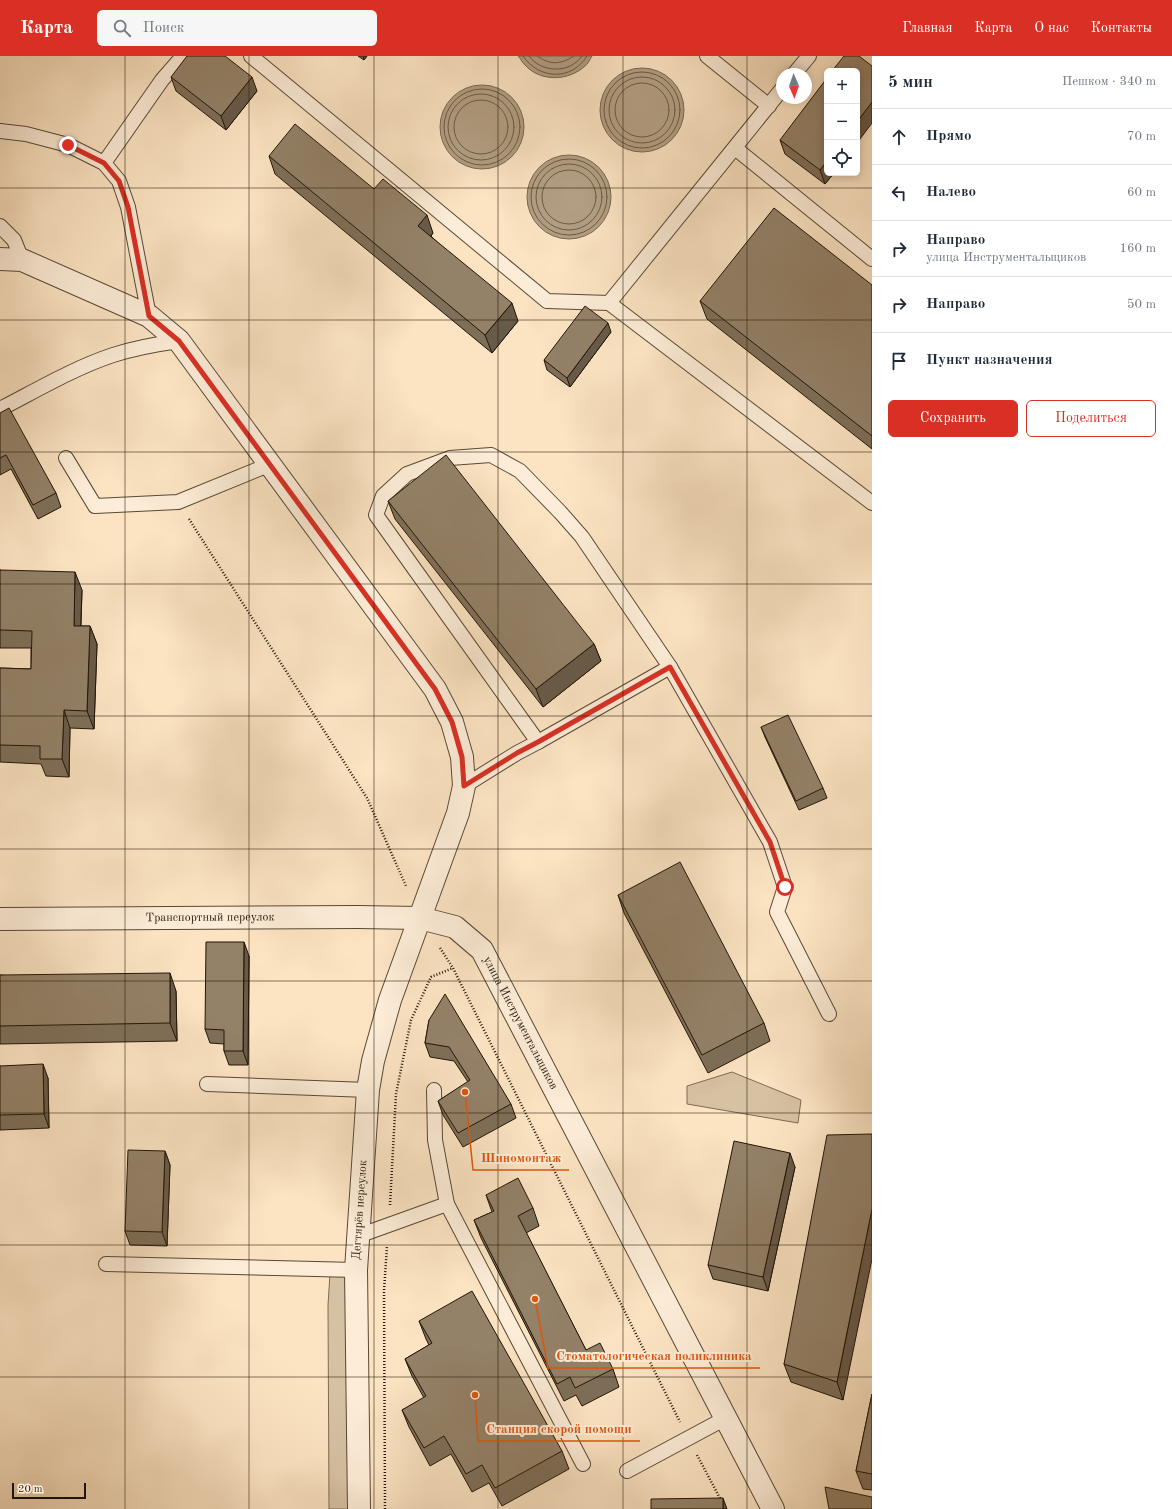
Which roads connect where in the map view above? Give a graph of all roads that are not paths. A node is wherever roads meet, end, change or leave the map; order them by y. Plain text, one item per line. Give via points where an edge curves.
1 (183, 56) edge
2 (251, 56) edge
3 (707, 56) edge
4 (809, 56) edge
5 (799, 68) edge
6 (776, 97) edge
7 (769, 106) junction
8 (0, 131) edge
9 (735, 148) junction
10 (104, 163) junction
11 (0, 226) edge
12 (0, 259) edge
13 (872, 259) edge
14 (22, 260) junction
15 (609, 304) junction
16 (149, 316) junction
17 (179, 341) junction
18 (0, 409) edge
19 (66, 458) dead end
20 (271, 464) junction
21 (872, 503) edge
22 (670, 667) junction
23 (538, 742) junction
24 (464, 786) junction
25 (420, 918) junction
26 (0, 920) edge
27 (829, 1014) dead end
28 (207, 1084) dead end
29 (368, 1090) junction
30 (434, 1090) dead end
31 (448, 1204) junction
32 (358, 1236) junction
33 (106, 1264) dead end
34 (356, 1270) junction
35 (726, 1418) junction
36 (583, 1464) dead end
37 (627, 1472) dead end
38 (359, 1509) edge
39 (773, 1509) edge

1 - 10 lane via 162,80
2 - 15 lane via 548,301
3 - 7 lane
4 - 5 lane
6 - 7 lane
7 - 9 lane
8 - 10 lane via 26,134 68,145
9 - 13 lane
9 - 15 lane
10 - 16 lane via 119,181 128,207
11 - 14 lane via 14,240
12 - 14 street
14 - 16 street
15 - 21 lane
16 - 17 street
17 - 18 lane via 148,345 113,355 69,373
17 - 20 street
19 - 20 lane via 95,506 178,502
20 - 24 street via 435,689 452,722 462,757
22 - 23 lane
22 - 23 lane via 582,537 520,471 491,455 450,458 407,474 383,496 376,516
22 - 27 lane via 770,842 785,887 777,912
23 - 24 lane
24 - 25 street via 458,813
25 - 26 street, Транспортный переулок
25 - 29 street, Дегтярёв переулок via 390,1000 373,1061
25 - 35 street, улица Инструментальщиков via 455,927 482,950
28 - 29 lane
29 - 32 street, Дегтярёв переулок
30 - 31 lane via 435,1140
31 - 32 lane
31 - 36 lane
32 - 34 street, Дегтярёв переулок
33 - 34 lane
34 - 38 street, Дегтярёв переулок
35 - 37 lane
35 - 39 street, улица Инструментальщиков

